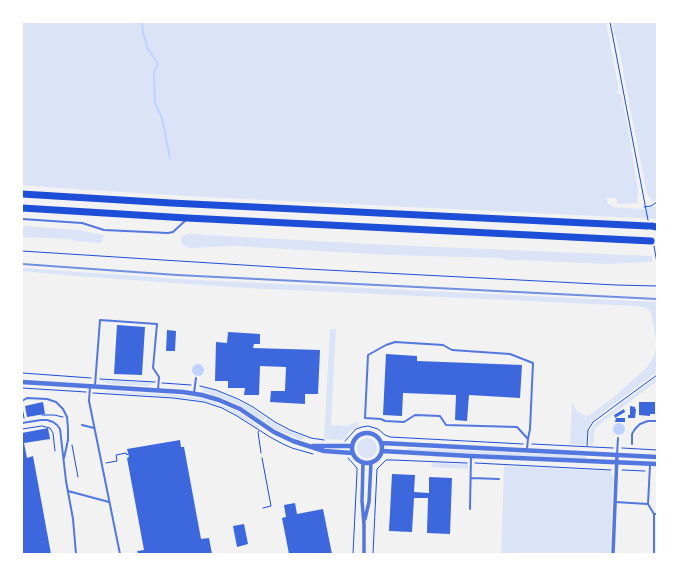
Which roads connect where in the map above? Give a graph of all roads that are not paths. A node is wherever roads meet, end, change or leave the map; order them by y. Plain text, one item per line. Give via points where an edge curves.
1 (22, 194) edge
2 (22, 208) edge
3 (188, 218) junction
4 (22, 219) edge
5 (652, 226) edge
6 (654, 241) edge
7 (196, 378) dead end
8 (22, 382) edge
9 (92, 386) junction
10 (158, 391) junction
11 (194, 394) junction
12 (22, 400) edge
13 (657, 421) edge
14 (22, 423) edge
15 (82, 425) dead end
16 (94, 428) junction
17 (618, 438) dead end
18 (528, 440) junction
19 (381, 443) junction
20 (632, 444) dead end
21 (309, 446) junction
22 (351, 446) junction
23 (527, 450) junction
24 (382, 451) junction
25 (352, 453) junction
26 (617, 454) junction
27 (471, 456) junction
28 (657, 457) edge
29 (64, 461) junction
30 (370, 462) junction
31 (617, 462) junction
32 (363, 463) junction
33 (650, 464) junction
34 (657, 464) edge
35 (471, 478) junction
36 (499, 479) dead end
37 (68, 491) junction
38 (109, 502) junction
39 (616, 502) junction
40 (648, 504) junction
41 (470, 509) dead end
42 (656, 514) edge
43 (364, 524) junction
44 (76, 554) edge
45 (120, 554) edge
46 (364, 554) edge
47 (613, 554) edge
48 (654, 554) edge

1 - 5 highway via 179,204
2 - 3 highway
3 - 4 lane via 173,232 168,233 104,230 82,223
3 - 6 highway
7 - 11 lane
8 - 9 street
9 - 10 street
9 - 10 lane via 96,379 100,320 157,324 153,368 159,377
9 - 16 lane via 89,401
10 - 11 street
11 - 21 street via 226,403 280,435
12 - 29 lane via 47,399 56,402 63,409 68,428
13 - 20 lane via 640,424 632,434
14 - 29 lane via 47,420 57,425
15 - 16 lane
16 - 38 lane
17 - 26 lane
18 - 18 lane via 533,363 510,354 452,350 443,345 395,342 368,355 365,418 404,422 415,414 440,416 446,425 517,427
18 - 23 lane
19 - 22 street via 374,434 366,432 356,436
19 - 23 street
19 - 24 street
21 - 22 street
21 - 25 street via 324,451
22 - 25 street
23 - 26 street
24 - 27 street
24 - 30 street via 378,458
25 - 32 street
26 - 28 street
26 - 31 street
27 - 31 street
27 - 35 lane
29 - 37 lane
30 - 32 street
30 - 43 street via 369,502
31 - 33 street
31 - 39 street
32 - 43 street
33 - 34 street
33 - 40 lane
35 - 36 lane
35 - 41 lane
37 - 38 lane
37 - 44 lane
38 - 45 lane
39 - 40 lane
39 - 47 street
40 - 42 lane
42 - 48 lane
43 - 46 street

